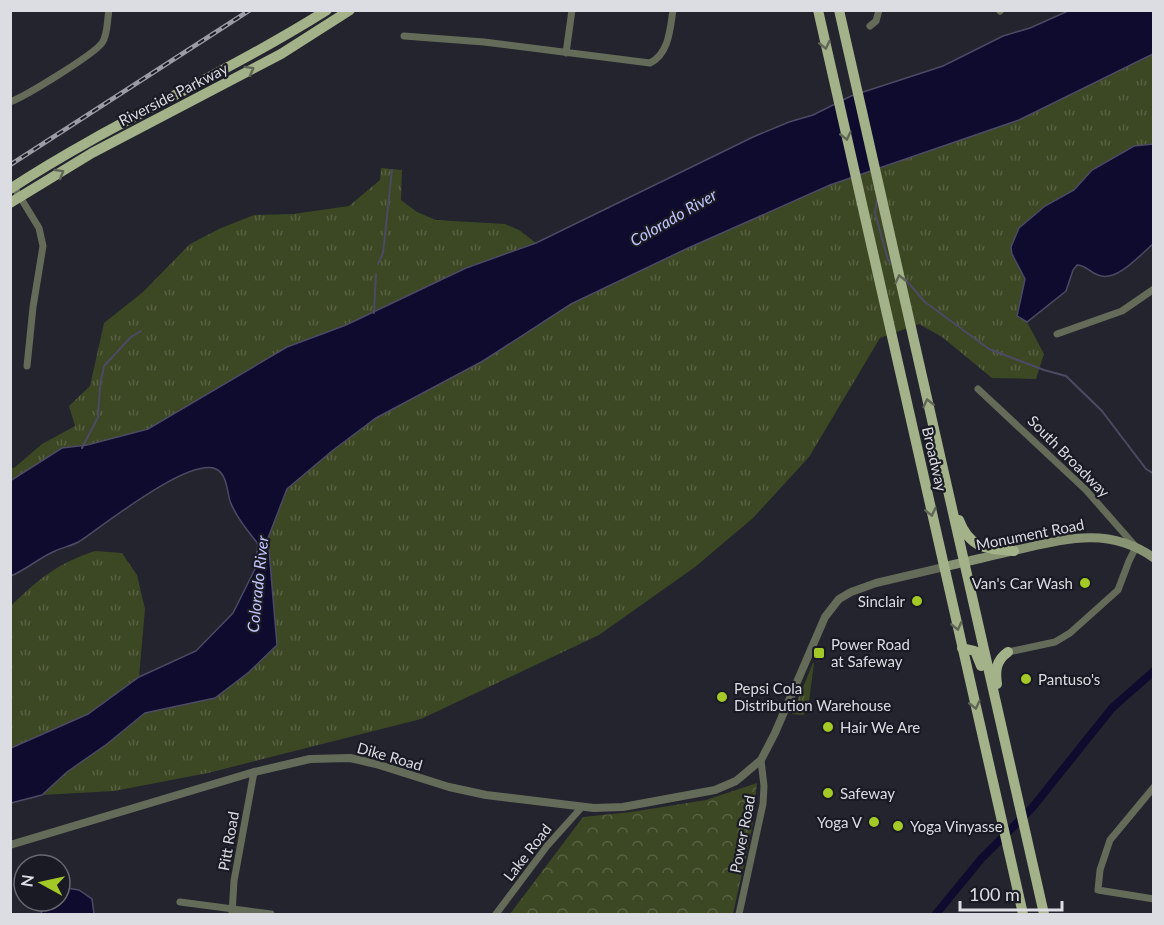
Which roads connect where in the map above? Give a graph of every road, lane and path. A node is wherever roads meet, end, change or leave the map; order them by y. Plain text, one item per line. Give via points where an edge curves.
1 (109, 10) edge
2 (327, 10) edge
3 (350, 10) edge
4 (572, 10) edge
5 (673, 10) edge
6 (879, 10) edge
7 (818, 12) edge
8 (840, 12) edge
9 (870, 26) dead end
10 (404, 36) dead end
11 (566, 53) junction
12 (10, 102) edge
13 (12, 188) edge
14 (20, 197) junction
15 (10, 203) edge
16 (1154, 290) edge
17 (1057, 334) dead end
18 (27, 366) dead end
19 (978, 389) dead end
20 (946, 485) junction
21 (1136, 547) junction
22 (1014, 551) junction
23 (1154, 558) edge
24 (963, 562) junction
25 (944, 567) junction
26 (976, 618) junction
27 (962, 648) junction
28 (1008, 652) junction
29 (1001, 729) junction
30 (761, 760) junction
31 (254, 772) junction
32 (1154, 787) edge
33 (581, 808) junction
34 (10, 845) edge
35 (1154, 899) edge
36 (180, 902) dead end
37 (232, 912) edge
38 (271, 915) edge
39 (496, 915) edge
40 (739, 915) edge
41 (1023, 915) edge
42 (1044, 915) edge

1 - 12 street via 102,43
2 - 13 main road, Riverside Parkway via 239,63 117,125
14 -> 3 main road, Riverside Parkway via 92,153 281,54
4 - 11 street
5 - 11 street via 667,42 659,57 650,63
6 - 9 street
7 -> 25 main road, Broadway
20 -> 8 main road, Broadway
10 - 11 street
13 - 14 street
14 - 15 main road, Riverside Parkway
14 - 18 street via 39,228 43,246
16 - 17 street via 1122,311
19 - 21 street, South Broadway via 1079,483
20 - 22 main road via 970,540 988,549
20 - 24 main road, Broadway
21 - 22 main road, Monument Road via 1115,540 1081,537
21 - 23 main road, Monument Road
21 - 28 street via 1118,590 1070,633 1055,642
22 - 24 main road, Monument Road
24 - 25 main road, Monument Road
24 - 26 main road, Broadway
25 -> 27 main road, Broadway
25 - 30 street via 858,589 829,609
26 - 28 main road via 987,646 996,652
26 - 29 main road, Broadway
27 - 29 main road via 977,655
27 -> 41 main road, Broadway
28 - 29 main road via 996,671
29 - 42 main road, Broadway
30 - 33 street, Dike Road via 736,781 709,791 623,807
30 - 40 street, Power Road via 764,804
31 - 33 street, Dike Road via 310,759 350,758 449,787
31 - 34 street, Dike Road
31 - 37 street, Pitt Road
32 - 35 street via 1110,840 1098,890
33 - 39 street, Lake Road
36 - 37 street
37 - 38 street

